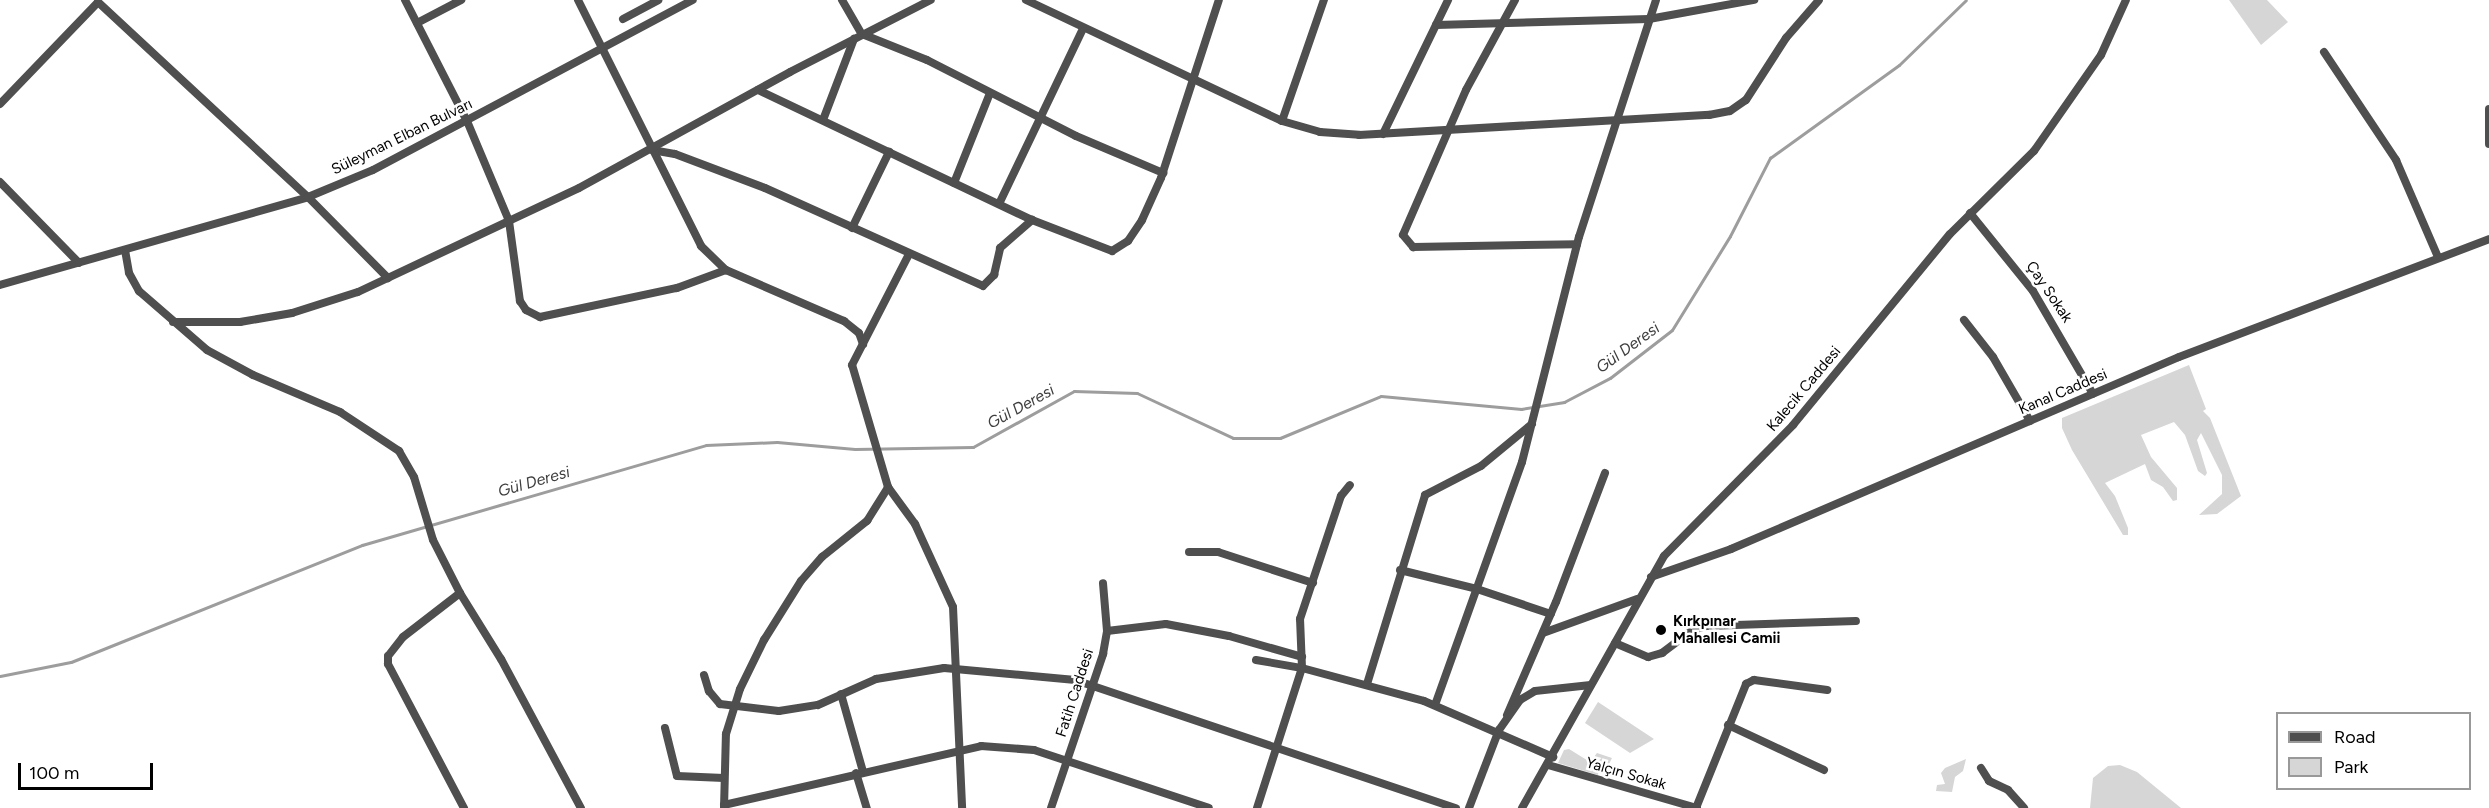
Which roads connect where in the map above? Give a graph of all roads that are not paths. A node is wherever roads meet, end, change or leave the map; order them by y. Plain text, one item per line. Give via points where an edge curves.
1 (405, 0) edge
2 (461, 0) edge
3 (578, 0) edge
4 (658, 0) edge
5 (693, 0) edge
6 (842, 0) edge
7 (931, 0) edge
8 (1026, 0) edge
9 (1219, 0) edge
10 (1324, 0) edge
11 (1448, 0) edge
12 (1515, 0) edge
13 (1656, 0) edge
14 (1754, 0) edge
15 (1819, 0) edge
16 (2126, 0) edge
17 (623, 19) dead end
18 (1649, 20) junction
19 (417, 23) junction
20 (1436, 25) junction
21 (1502, 26) junction
22 (1083, 28) junction
23 (862, 34) junction
24 (854, 39) junction
25 (603, 48) junction
26 (2324, 52) dead end
27 (1196, 80) junction
28 (758, 90) junction
29 (990, 93) junction
30 (0, 104) edge
31 (2489, 109) edge
32 (1040, 118) junction
33 (1616, 118) junction
34 (823, 120) junction
35 (467, 121) junction
36 (1282, 121) junction
37 (1450, 130) junction
38 (1383, 134) junction
39 (2489, 144) edge
40 (652, 150) junction
41 (889, 152) junction
42 (1162, 173) junction
43 (0, 182) edge
44 (954, 183) junction
45 (308, 196) junction
46 (999, 204) junction
47 (1970, 213) junction
48 (1032, 220) junction
49 (509, 221) junction
50 (852, 228) junction
51 (2489, 239) edge
52 (1577, 244) junction
53 (125, 250) junction
54 (909, 254) junction
55 (2438, 257) junction
56 (79, 263) junction
57 (726, 270) junction
58 (388, 278) junction
59 (0, 285) edge
60 (1964, 320) dead end
61 (174, 322) junction
62 (863, 344) junction
63 (2093, 394) junction
64 (2030, 421) junction
65 (1533, 423) junction
66 (1605, 474) dead end
67 (1350, 485) dead end
68 (888, 487) junction
69 (1189, 552) dead end
70 (1400, 570) junction
71 (1651, 577) junction
72 (1103, 583) dead end
73 (1313, 583) junction
74 (1477, 589) junction
75 (460, 593) junction
76 (1637, 599) junction
77 (1551, 614) junction
78 (1856, 621) dead end
79 (1107, 631) junction
80 (1543, 633) junction
81 (1615, 643) junction
82 (1302, 657) junction
83 (1256, 660) dead end
84 (957, 668) junction
85 (1302, 668) junction
86 (705, 675) dead end
87 (1093, 684) junction
88 (1367, 684) junction
89 (1591, 685) junction
90 (1827, 690) dead end
91 (841, 694) junction
92 (1435, 705) junction
93 (733, 707) junction
94 (1507, 715) junction
95 (1728, 725) junction
96 (665, 728) dead end
97 (1499, 730) junction
98 (1278, 745) junction
99 (959, 751) junction
100 (1550, 761) junction
101 (1067, 762) junction
102 (1981, 768) dead end
103 (1824, 770) dead end
104 (860, 772) junction
105 (724, 778) junction
106 (724, 807) edge
107 (464, 808) edge
108 (581, 808) edge
109 (867, 808) edge
110 (962, 808) edge
111 (1051, 808) edge
112 (1209, 808) edge
113 (1257, 808) edge
114 (1456, 808) edge
115 (1469, 808) edge
116 (1522, 808) edge
117 (1696, 808) edge
118 (2024, 808) edge

1 - 19 street
2 - 19 street
3 - 25 street
4 - 17 street
5 - 25 street, Süleyman Elban Bulvarı
6 - 23 street
7 - 23 street
8 - 22 street
9 - 27 street
10 - 36 street
11 - 20 street
12 - 21 street
13 - 18 street
14 - 18 street
15 - 33 street via 1786,38 1746,100 1730,111
16 - 47 street, Kalecik Caddesi via 2101,55 2056,121 2034,151
18 - 21 street
18 - 33 street
19 - 35 street
20 - 21 street
20 - 38 street
21 - 37 street via 1466,90
22 - 27 street
22 - 32 street
23 - 24 street
23 - 29 street
24 - 28 street
24 - 34 street
25 - 35 street, Süleyman Elban Bulvarı
25 - 40 street
26 - 55 street via 2397,160
27 - 36 street
27 - 42 street
28 - 34 street
28 - 40 street
29 - 32 street
29 - 44 street
30 - 45 street via 98,2
31 - 39 street
32 - 42 street
32 - 46 street
33 - 37 street
33 - 52 street
34 - 41 street
35 - 45 street, Süleyman Elban Bulvarı via 373,170
35 - 49 street
36 - 38 street via 1334,134
37 - 38 street
37 - 52 street via 1403,227 1402,235 1409,245
40 - 49 street
40 - 50 street via 755,184
40 - 57 street via 701,246
41 - 44 street
41 - 50 street
42 - 48 street via 1142,219 1120,249 1101,249
43 - 56 street
44 - 46 street
45 - 53 street, Süleyman Elban Bulvarı
45 - 58 street
46 - 48 street
47 - 63 street, Çay Sokak via 2033,291
47 - 71 street, Kalecik Caddesi via 1793,425 1674,544
48 - 54 street via 1000,249 992,280 983,286
49 - 57 street via 520,301 526,310 540,317 677,288
49 - 58 street
50 - 54 street
51 - 55 street, Kanal Caddesi
52 - 65 street
53 - 56 street, Süleyman Elban Bulvarı
53 - 61 street via 133,283
54 - 62 street
55 - 63 street, Kanal Caddesi
56 - 59 street, Süleyman Elban Bulvarı
57 - 62 street via 844,321 859,333
58 - 61 street via 358,292 285,314 240,322
60 - 64 street via 1993,357
61 - 75 street via 207,350 238,368 340,412 380,435 408,462 434,540
62 - 68 street via 852,365
63 - 64 street, Kanal Caddesi
64 - 71 street, Kanal Caddesi via 1731,549
65 - 70 street via 1481,466 1425,495
65 - 74 street
66 - 77 street
67 - 73 street via 1341,496
68 - 84 street via 915,524 953,608
68 - 93 street via 867,521 822,557 801,581 764,640
69 - 73 street via 1218,552
70 - 74 street
70 - 88 street
71 - 76 street, Kalecik Caddesi
72 - 79 street, Fatih Caddesi
73 - 82 street via 1300,619
74 - 77 street
74 - 92 street
75 - 107 street via 403,637 388,656 388,664
75 - 108 street via 501,659
76 - 80 street
76 - 81 street, Kalecik Caddesi
77 - 80 street
78 - 81 street via 1706,626 1693,630 1662,653 1648,657
79 - 82 street via 1166,624 1229,636
79 - 87 street, Fatih Caddesi
80 - 94 street
81 - 89 street, Kalecik Caddesi
82 - 85 street
83 - 85 street, Yalçın Sokak
84 - 87 street
84 - 91 street via 886,677
84 - 99 street
85 - 88 street, Yalçın Sokak
85 - 98 street
86 - 93 street via 713,700
87 - 98 street
87 - 101 street, Fatih Caddesi
88 - 92 street, Yalçın Sokak
89 - 94 street via 1535,691
89 - 100 street, Kalecik Caddesi
90 - 95 street via 1754,680 1741,691
91 - 93 street via 818,705 793,710
91 - 104 street
92 - 97 street, Yalçın Sokak
93 - 105 street via 726,734
94 - 97 street
95 - 103 street
95 - 117 street
96 - 105 street via 676,776
97 - 100 street, Yalçın Sokak
97 - 115 street
98 - 113 street
98 - 114 street
99 - 101 street via 1012,747
99 - 104 street
99 - 110 street
100 - 116 street, Kalecik Caddesi
100 - 117 street, Yalçın Sokak
101 - 111 street, Fatih Caddesi
101 - 112 street
102 - 118 street via 1986,778 2008,790
104 - 106 street
104 - 109 street
105 - 106 street

